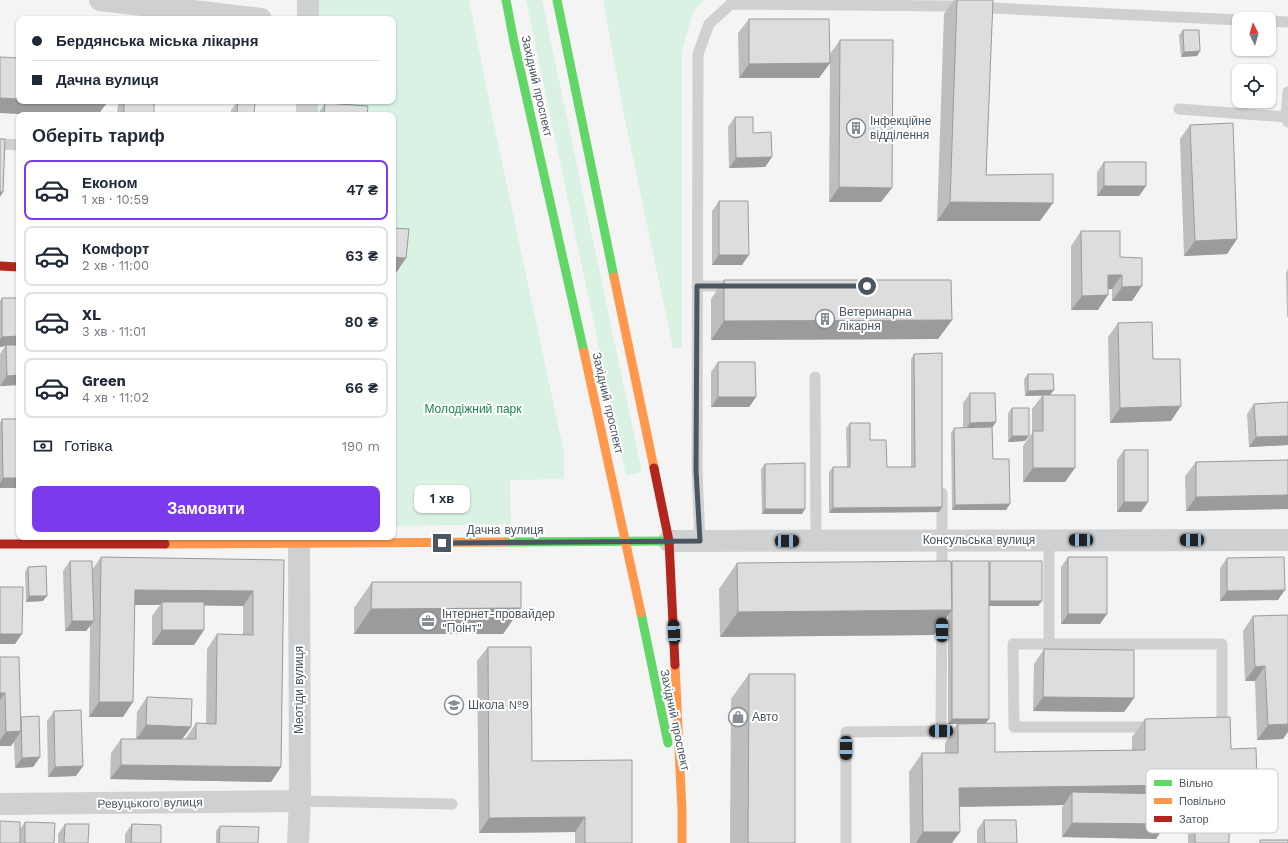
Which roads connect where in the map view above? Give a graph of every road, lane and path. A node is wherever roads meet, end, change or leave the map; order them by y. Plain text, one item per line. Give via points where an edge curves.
1 (100, 0) edge
2 (308, 0) edge
3 (506, 0) edge
4 (557, 0) edge
5 (733, 2) edge
6 (949, 3) edge
7 (236, 16) edge
8 (308, 16) edge
9 (1232, 20) edge
10 (1276, 21) edge
11 (1288, 22) edge
12 (1288, 92) edge
13 (1179, 109) dead end
14 (1287, 120) edge
15 (0, 144) edge
16 (16, 145) edge
17 (0, 266) edge
18 (16, 267) edge
19 (697, 286) junction
20 (742, 286) edge
21 (815, 377) dead end
22 (942, 479) edge
23 (299, 540) edge
24 (942, 540) junction
25 (1049, 540) junction
26 (1288, 540) edge
27 (626, 541) junction
28 (670, 541) junction
29 (700, 541) junction
30 (816, 541) junction
31 (0, 544) edge
32 (942, 585) edge
33 (942, 600) edge
34 (1049, 644) junction
35 (1168, 727) edge
36 (1206, 727) edge
37 (300, 801) junction
38 (0, 804) edge
39 (452, 804) dead end
40 (682, 811) junction
41 (298, 843) edge
42 (682, 843) edge
43 (846, 843) edge

1 - 7 street
2 - 8 street
3 - 27 main road, Західний проспект
4 - 28 main road, Західний проспект
5 - 6 lane
5 - 19 lane via 709,24 698,54
6 - 9 lane
10 - 11 lane
12 - 14 lane
13 - 14 lane
15 - 16 lane
17 - 18 main road
19 - 20 lane
19 - 29 lane via 696,470
21 - 30 lane
22 - 24 lane
23 - 27 main road, Дачна вулиця
23 - 31 main road, Дачна вулиця
23 - 37 street, Меотіди вулиця
24 - 25 street, Консульська вулиця
24 - 30 street, Консульська вулиця
24 - 32 lane
25 - 26 street, Консульська вулиця
25 - 34 lane
27 - 28 main road, Дачна вулиця
27 - 40 main road, Західний проспект
28 - 29 street, Консульська вулиця
28 - 40 main road, Західний проспект
29 - 30 street, Консульська вулиця
33 - 43 lane via 941,731 846,732
34 - 35 lane via 1013,644 1014,727
34 - 36 lane via 1222,644 1222,727
37 - 38 street, Ревуцького вулиця
37 - 39 lane
37 - 41 street, Меотіди вулиця
40 - 42 main road, Західний проспект

